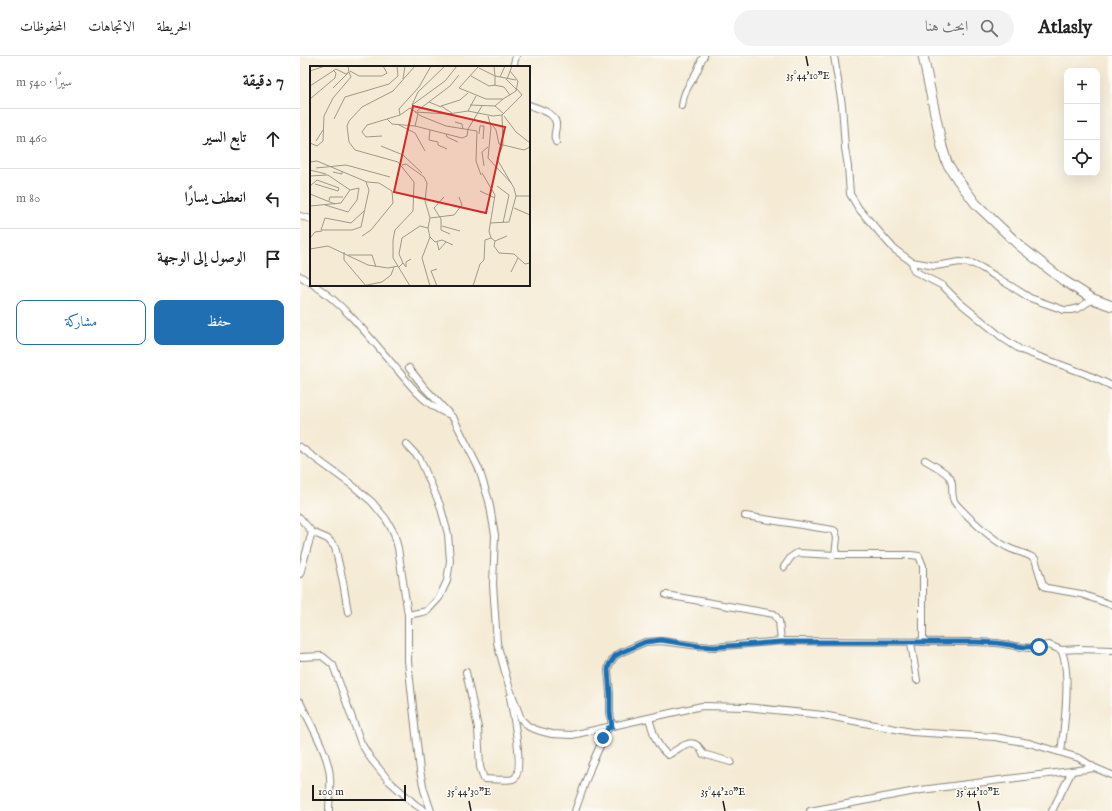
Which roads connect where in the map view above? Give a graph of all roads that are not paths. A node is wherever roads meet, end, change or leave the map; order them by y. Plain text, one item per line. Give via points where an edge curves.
1 (516, 56) edge
2 (704, 56) edge
3 (834, 56) edge
4 (923, 56) edge
5 (513, 66) edge
6 (530, 105) edge
7 (682, 106) dead end
8 (556, 142) dead end
9 (300, 216) edge
10 (310, 219) edge
11 (912, 262) junction
12 (300, 276) edge
13 (310, 282) edge
14 (316, 286) edge
15 (1093, 299) junction
16 (1112, 306) edge
17 (409, 368) dead end
18 (1112, 386) edge
19 (450, 415) junction
20 (406, 444) dead end
21 (300, 447) edge
22 (925, 460) dead end
23 (745, 516) dead end
24 (300, 518) edge
25 (312, 532) junction
26 (835, 555) junction
27 (784, 567) dead end
28 (300, 574) edge
29 (666, 595) dead end
30 (1112, 605) edge
31 (348, 612) dead end
32 (408, 615) junction
33 (781, 642) junction
34 (923, 642) junction
35 (911, 643) junction
36 (1061, 650) junction
37 (1112, 650) edge
38 (300, 657) edge
39 (466, 672) dead end
40 (917, 680) dead end
41 (509, 686) junction
42 (300, 702) edge
43 (649, 718) junction
44 (610, 728) junction
45 (1061, 752) junction
46 (731, 762) dead end
47 (1095, 768) junction
48 (1072, 771) junction
49 (1112, 775) edge
50 (329, 811) edge
51 (425, 811) edge
52 (431, 811) edge
53 (575, 811) edge
54 (810, 811) edge
55 (1052, 811) edge

1 - 5 street
2 - 7 street via 685,90
3 - 11 street via 842,105 851,197 894,249
4 - 15 main road via 944,153 958,180 976,204 1020,246 1063,280
6 - 8 street via 554,116
9 - 10 street
11 - 15 street via 936,266 960,262 974,264 1030,298 1064,310 1079,308
11 - 18 street via 914,271 943,286 958,302 1014,346
12 - 13 street
14 - 19 street via 327,293 362,328 411,386 432,406
15 - 16 main road
17 - 19 street
19 - 41 street via 479,469 488,501 495,535 493,584 497,643
20 - 32 street via 420,459 440,505 448,534 450,561 447,581 439,598 427,611
21 - 32 street via 357,489 386,519 394,533 398,548
22 - 30 street via 948,475 952,482 952,499 978,525 1008,547 1035,559 1042,585 1081,594
23 - 26 street via 833,530 836,535
24 - 25 street
25 - 28 street
25 - 31 street via 328,539 335,547
26 - 27 street via 797,553
26 - 34 street via 919,556 923,566
29 - 33 street via 774,614 779,621
32 - 52 street via 408,661 420,771
33 - 35 street
33 - 44 street via 714,647 651,641 622,652 612,660 608,670
34 - 35 street
34 - 36 street via 990,643 1028,648 1049,645
35 - 40 street
36 - 37 street
36 - 45 street via 1066,663
38 - 51 street via 322,656 333,665 361,743 371,759 389,781
39 - 41 street via 478,728 480,767 484,779 512,780 519,769
41 - 44 street via 521,719 529,727 552,734 572,735
42 - 50 street via 329,769
43 - 44 street
43 - 45 street via 702,706 746,706 823,715 911,732 995,737
43 - 46 street via 658,745 668,755 686,744 695,744 703,754
44 - 53 street via 591,766
45 - 47 street via 1080,758
47 - 48 street
47 - 49 street
48 - 54 street via 921,790
48 - 55 street

